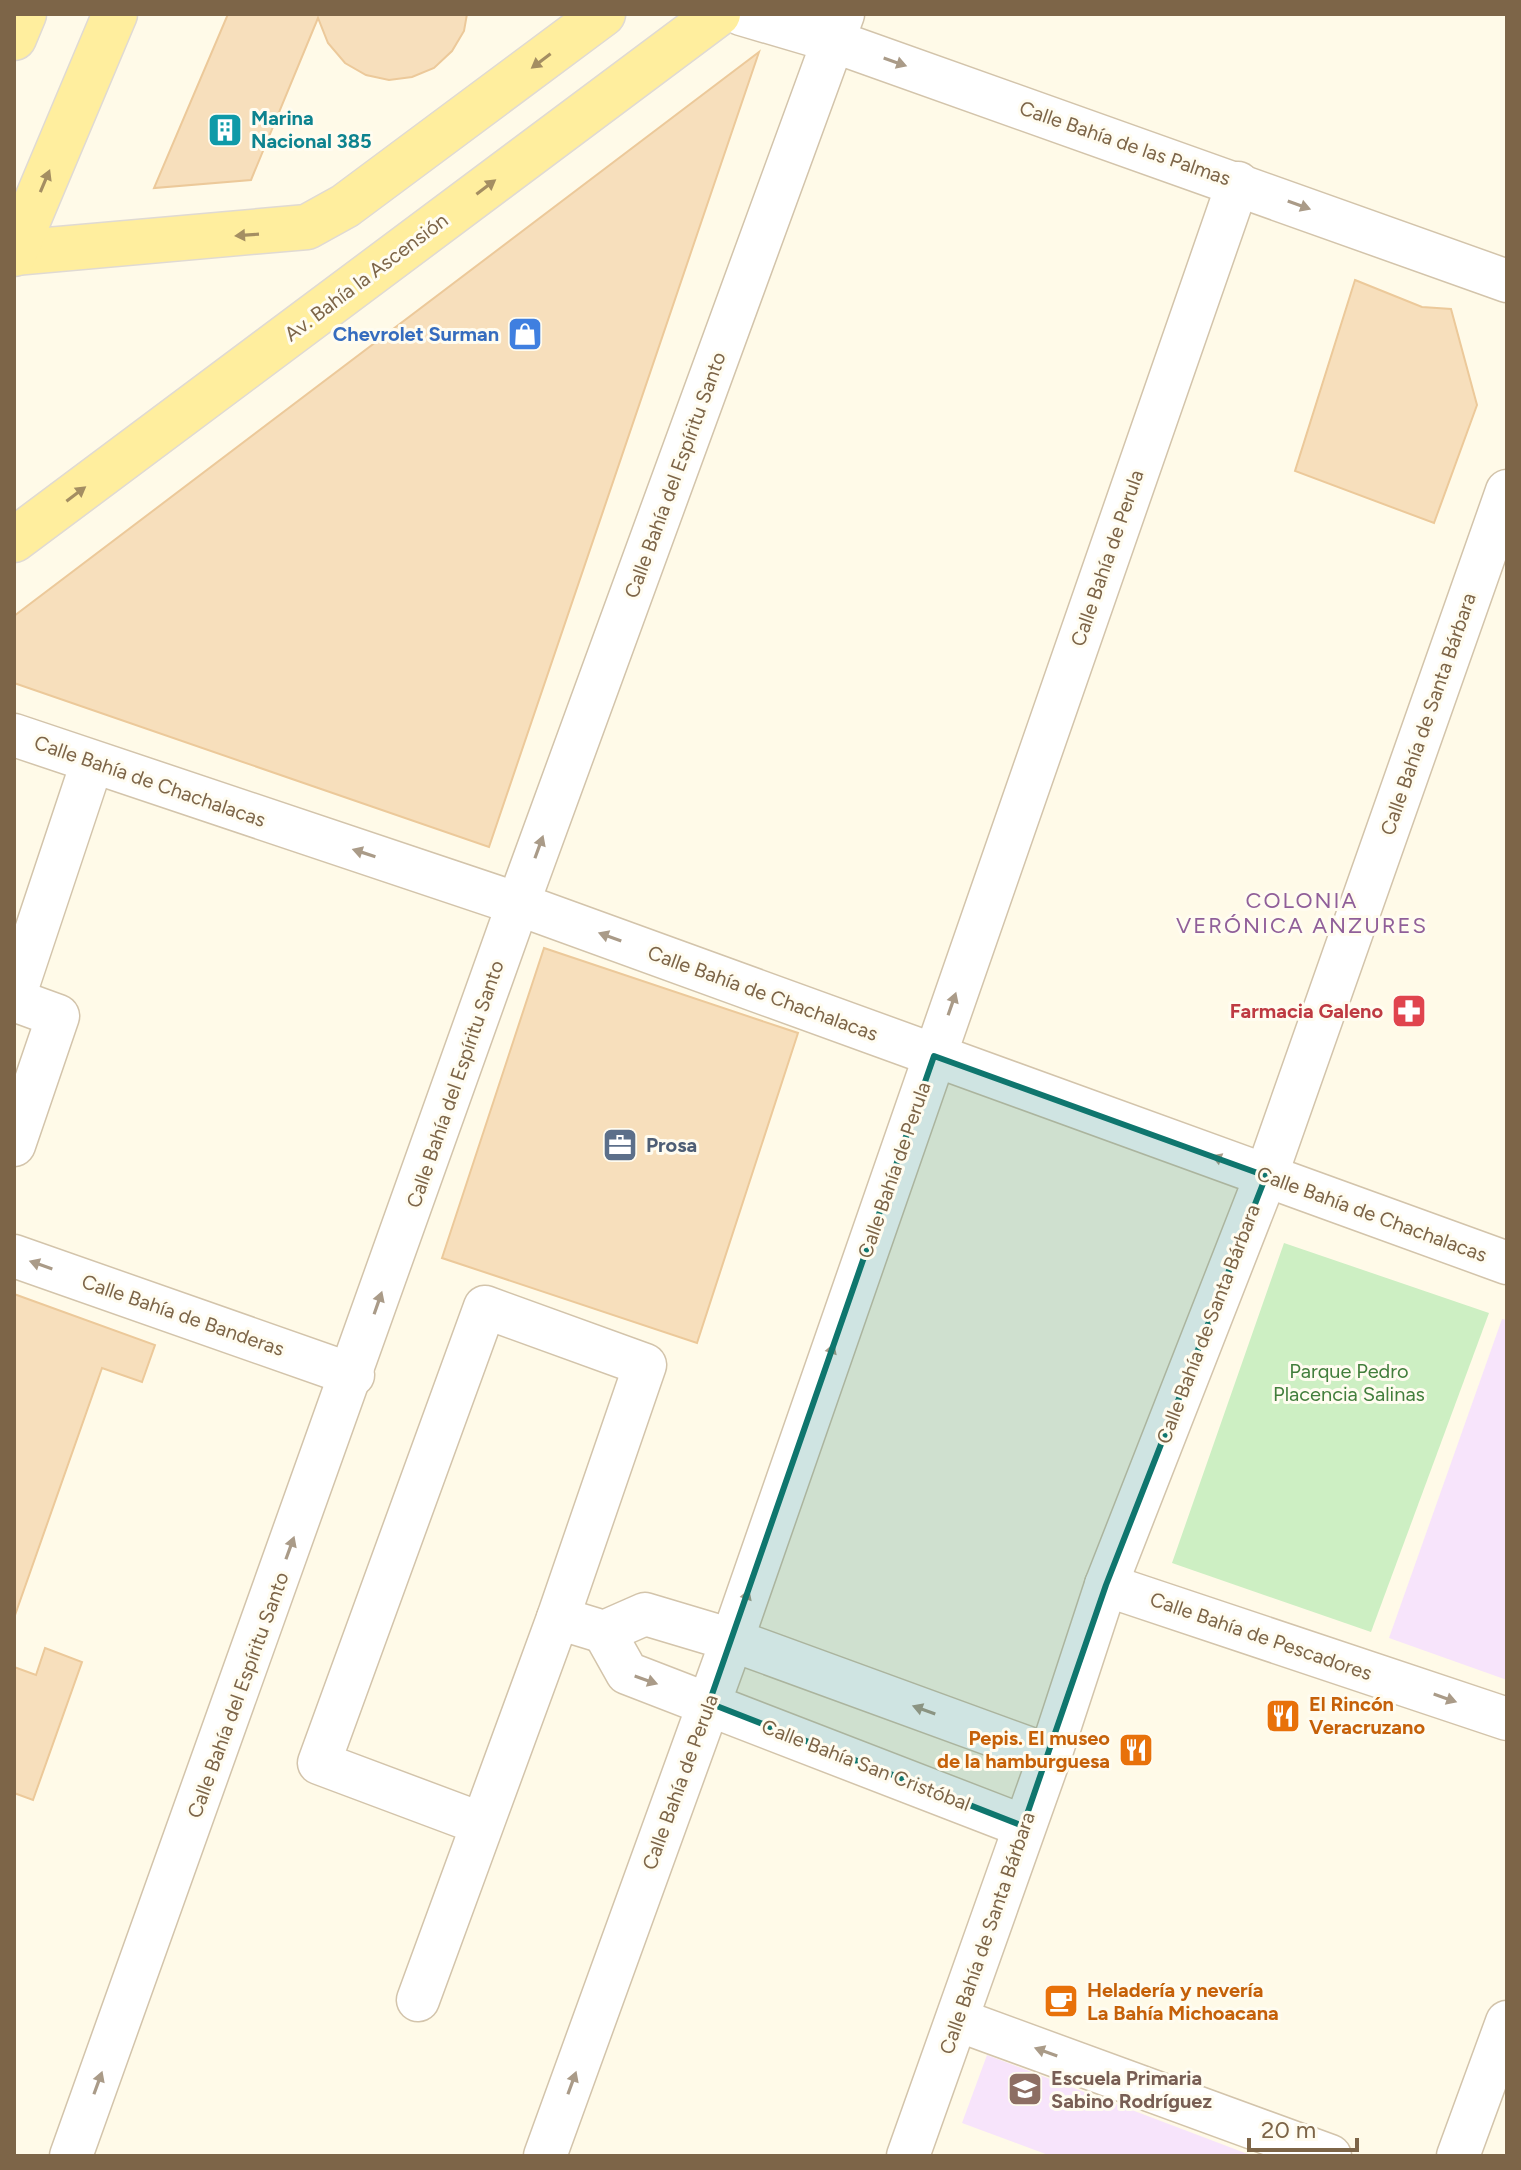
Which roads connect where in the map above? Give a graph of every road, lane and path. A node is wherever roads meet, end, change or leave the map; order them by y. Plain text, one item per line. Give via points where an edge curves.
1 (24, 14) edge
2 (115, 14) edge
3 (603, 14) edge
4 (718, 14) edge
5 (741, 14) edge
6 (838, 27) edge
7 (14, 38) edge
8 (1238, 183) junction
9 (345, 206) junction
10 (14, 253) edge
11 (383, 264) junction
12 (1507, 281) edge
13 (1507, 491) edge
14 (14, 540) edge
15 (14, 735) edge
16 (92, 763) junction
17 (518, 904) junction
18 (14, 998) edge
19 (934, 1056) junction
20 (14, 1145) edge
21 (1266, 1176) junction
22 (14, 1256) edge
23 (1507, 1263) edge
24 (353, 1375) junction
25 (1106, 1585) junction
26 (558, 1618) junction
27 (604, 1632) junction
28 (732, 1640) junction
29 (709, 1703) junction
30 (1507, 1719) edge
31 (1050, 1756) junction
32 (482, 1824) junction
33 (1023, 1826) junction
34 (418, 2000) dead end
35 (958, 2020) junction
36 (1507, 2022) edge
37 (71, 2156) edge
38 (545, 2156) edge
39 (908, 2156) edge
40 (1330, 2156) edge
41 (1458, 2156) edge

1 - 7 main road
10 -> 2 main road
3 -> 9 main road
11 -> 4 main road, Av. Bahía la Ascensión
5 - 6 street, Calle Bahía de las Palmas
6 -> 8 street, Calle Bahía de las Palmas
17 -> 6 street, Calle Bahía del Espíritu Santo
8 -> 12 street, Calle Bahía de las Palmas
19 -> 8 street, Calle Bahía de Perula
9 -> 10 main road via 315,224 286,232
9 - 11 main road
14 -> 11 main road, Av. Bahía la Ascensión
13 - 21 street, Calle Bahía de Santa Bárbara
15 - 16 street, Calle Bahía de Chachalacas
17 -> 16 street, Calle Bahía de Chachalacas
16 - 18 street
19 -> 17 street, Calle Bahía de Chachalacas
24 -> 17 street, Calle Bahía del Espíritu Santo
18 - 20 street via 58,1016
21 -> 19 street, Calle Bahía de Chachalacas
28 -> 19 street, Calle Bahía de Perula
21 - 23 street, Calle Bahía de Chachalacas
21 - 25 street, Calle Bahía de Santa Bárbara
24 -> 22 street, Calle Bahía de Banderas
37 -> 24 street, Calle Bahía del Espíritu Santo
25 -> 30 street, Calle Bahía de Pescadores
25 - 31 street, Calle Bahía de Santa Bárbara
26 - 27 street
26 - 32 street
26 - 32 street via 645,1365 485,1307 319,1763
27 - 28 street via 645,1614
27 -> 29 street, Calle Bahía San Cristóbal via 627,1673
28 - 29 street, Calle Bahía de Perula
31 -> 28 street
29 - 33 street, Calle Bahía San Cristóbal
38 -> 29 street, Calle Bahía de Perula
31 - 33 street, Calle Bahía de Santa Bárbara
32 - 34 street
33 - 35 street, Calle Bahía de Santa Bárbara
35 - 39 street, Calle Bahía de Santa Bárbara
40 -> 35 street
36 - 41 street

